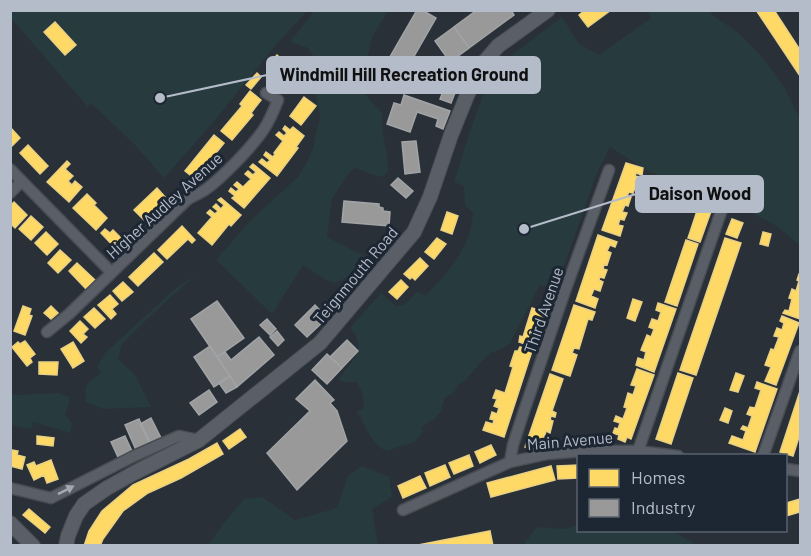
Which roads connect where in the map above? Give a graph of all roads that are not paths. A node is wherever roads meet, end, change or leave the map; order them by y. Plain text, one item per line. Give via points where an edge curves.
1 (548, 10) edge
2 (266, 93) dead end
3 (10, 169) edge
4 (609, 170) dead end
5 (22, 181) junction
6 (10, 193) edge
7 (721, 212) dead end
8 (111, 272) junction
9 (47, 332) dead end
10 (801, 351) edge
11 (199, 440) junction
12 (638, 451) junction
13 (662, 454) edge
14 (764, 454) edge
15 (510, 462) junction
16 (10, 488) edge
17 (403, 510) dead end
18 (10, 523) edge
19 (33, 546) edge
20 (66, 546) edge

1 - 11 street, Teignmouth Road via 498,46 478,72 414,232 320,343
2 - 8 street, Higher Audley Avenue via 278,100 251,145
3 - 5 street
4 - 15 street, Third Avenue via 523,414
5 - 6 street
5 - 8 street
7 - 12 street
8 - 9 street, Higher Audley Avenue
10 - 14 street
16 -> 11 street via 51,498 179,436
11 - 20 street, Teignmouth Road via 84,504
12 - 13 street, Main Avenue
12 - 15 street, Main Avenue via 547,454
15 - 17 street, Main Avenue
18 - 19 street

